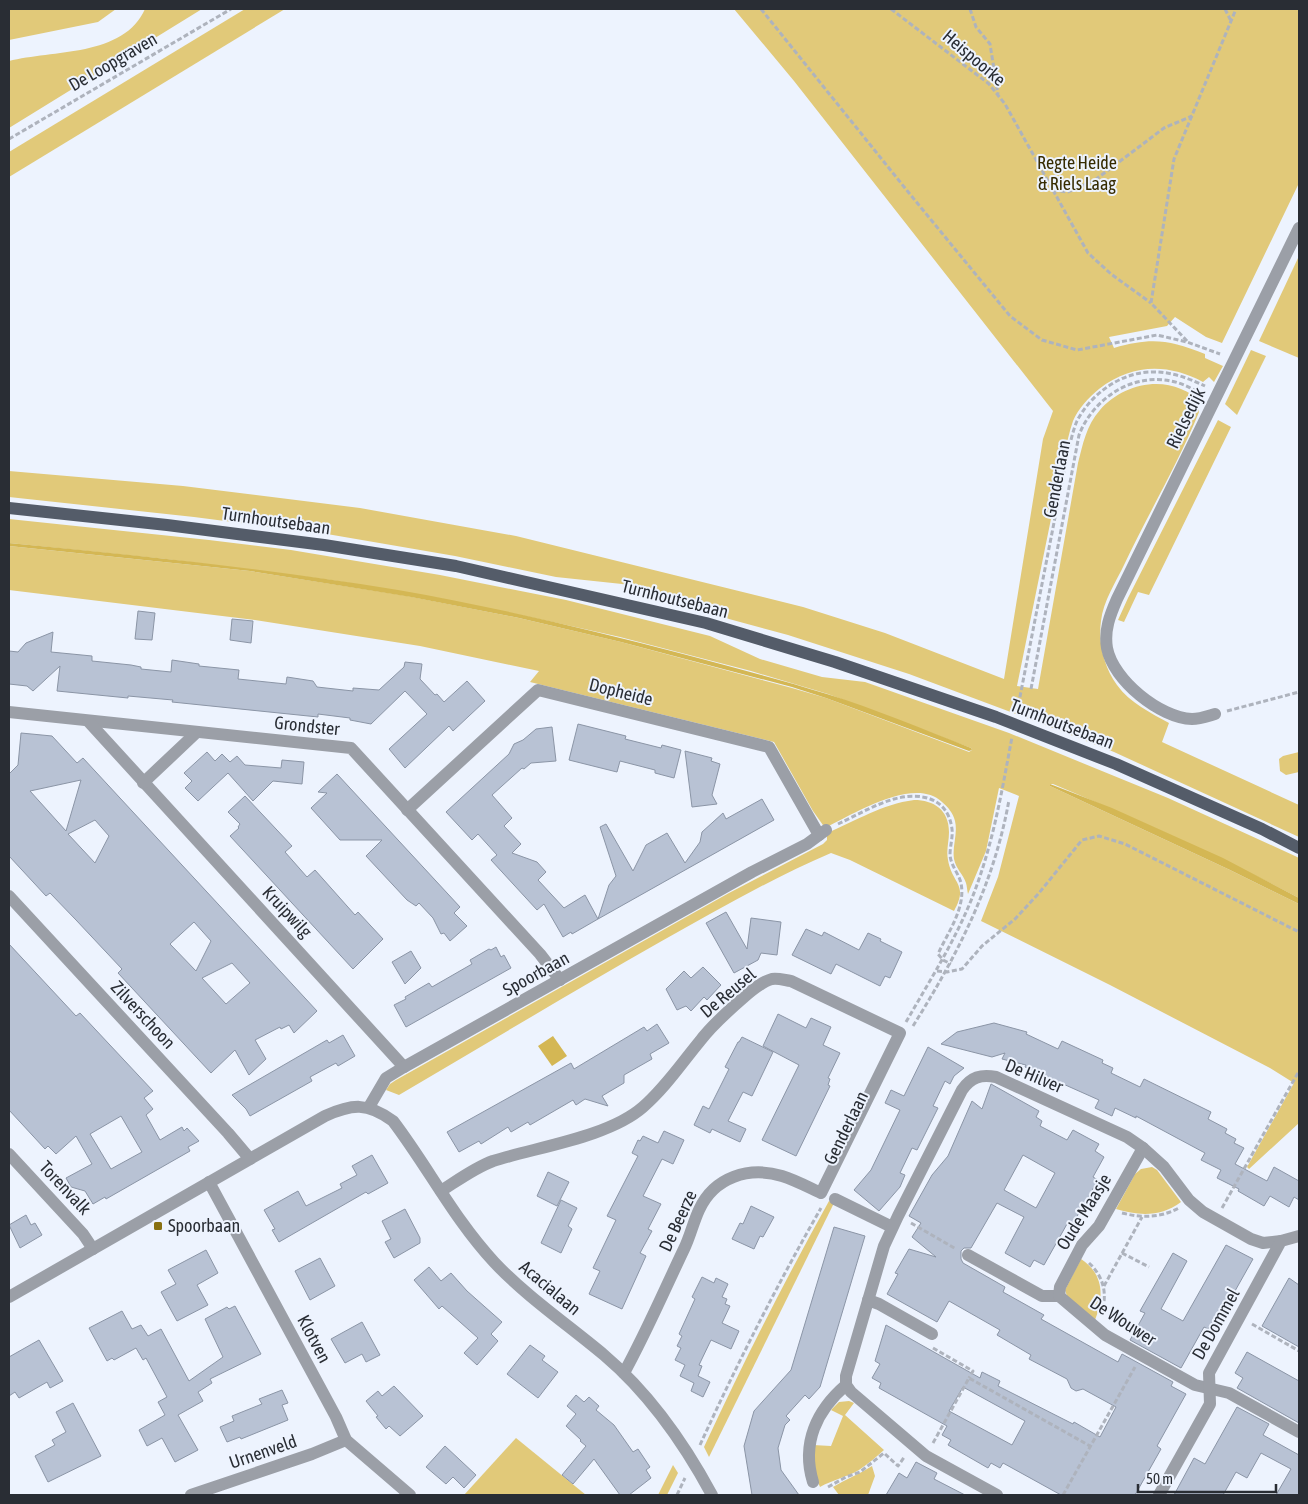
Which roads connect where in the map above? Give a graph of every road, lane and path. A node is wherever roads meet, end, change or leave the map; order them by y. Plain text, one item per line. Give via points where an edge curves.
1 (231, 9) edge
2 (761, 9) edge
3 (891, 9) edge
4 (970, 9) edge
5 (1225, 9) edge
6 (1236, 9) edge
7 (1231, 21) junction
8 (998, 95) junction
9 (1192, 115) junction
10 (9, 139) edge
11 (1053, 190) junction
12 (1299, 228) edge
13 (1151, 303) junction
14 (1187, 342) junction
15 (1235, 360) junction
16 (1217, 396) junction
17 (9, 508) edge
18 (1031, 688) dead end
19 (1299, 692) edge
20 (9, 712) edge
21 (1017, 714) dead end
22 (1215, 714) joint
23 (88, 721) junction
24 (196, 732) junction
25 (1013, 733) dead end
26 (143, 782) junction
27 (1009, 800) dead end
28 (407, 810) junction
29 (822, 832) junction
30 (1299, 848) edge
31 (9, 896) edge
32 (1299, 932) edge
33 (943, 960) junction
34 (951, 964) junction
35 (937, 971) junction
36 (947, 972) junction
37 (560, 980) junction
38 (906, 1031) junction
39 (404, 1067) junction
40 (1299, 1071) edge
41 (369, 1107) junction
42 (1143, 1148) junction
43 (9, 1154) edge
44 (250, 1159) junction
45 (209, 1182) junction
46 (440, 1192) junction
47 (826, 1199) junction
48 (1189, 1200) junction
49 (1110, 1208) junction
50 (1142, 1216) junction
51 (1216, 1220) junction
52 (895, 1221) junction
53 (1299, 1236) edge
54 (1280, 1241) junction
55 (93, 1249) junction
56 (1122, 1253) junction
57 (1077, 1254) junction
58 (968, 1255) joint
59 (1149, 1267) dead end
60 (1104, 1286) junction
61 (1059, 1296) junction
62 (9, 1297) edge
63 (868, 1300) junction
64 (1239, 1318) junction
65 (1094, 1327) junction
66 (932, 1334) joint
67 (1299, 1350) edge
68 (1141, 1356) junction
69 (624, 1373) junction
70 (969, 1378) junction
71 (846, 1385) junction
72 (1208, 1389) junction
73 (1299, 1432) edge
74 (346, 1440) junction
75 (913, 1446) junction
76 (1090, 1446) junction
77 (926, 1456) junction
78 (693, 1462) junction
79 (813, 1482) dead end
80 (825, 1488) dead end
81 (191, 1495) edge
82 (410, 1495) edge
83 (712, 1495) edge
84 (997, 1495) edge
85 (1063, 1495) edge
86 (1159, 1495) edge

1 - 10 path, De Loopgraven
2 - 14 path via 1010,316 1042,340 1077,350 1157,335
3 - 8 path, Heispoorke via 989,84
4 - 8 path via 976,27 990,44
5 - 7 path
6 - 7 path
7 - 9 path
8 - 11 path, Heispoorke
9 - 11 path via 1164,128 1095,180 1068,192
9 - 13 path via 1174,159
11 - 13 path, Heispoorke via 1088,253
12 - 15 street, Rielsedijk
13 - 14 path, Heispoorke
14 - 15 path
15 - 16 street, Rielsedijk
16 - 18 path, Genderlaan via 1170,381 1143,380 1112,393 1089,415 1080,435
16 - 21 path via 1184,377 1151,372 1136,374 1103,390 1089,403 1077,422 1068,451
16 - 22 street, Rielsedijk via 1107,625 1112,662 1136,692 1179,716 1191,719
17 - 30 main road, Turnhoutsebaan via 167,525 418,560 706,623 835,662 996,717 1116,764
19 - 22 path
20 - 23 street, Grondster
23 - 24 street, Grondster
23 - 26 street, Kruipwilg
24 - 26 street
24 - 28 street, Grondster via 350,748
25 - 33 path via 985,861
26 - 39 street, Kruipwilg
27 - 34 path via 989,878
28 - 29 street, Dopheide via 538,690 769,747
28 - 37 street, Grondster via 540,954
29 - 33 path via 893,799 925,797 942,806 949,815 953,830 950,858 961,882 962,904 938,954
29 - 37 street, Spoorbaan via 807,844
31 - 44 street, Zilverschoon
32 - 36 path via 1124,844 1099,836 1082,840 1015,919 982,946 962,969
33 - 34 path
33 - 35 path
34 - 36 path
35 - 36 path
35 - 38 path
36 - 38 path
37 - 39 street, Spoorbaan
38 - 46 street, De Reusel via 790,981 770,980 734,1005 702,1038 658,1094 641,1109 596,1131 480,1167
38 - 47 street
39 - 41 street, Spoorbaan via 386,1078
40 - 51 path
41 - 44 street via 352,1107 325,1116
41 - 46 street, Acacialaan via 393,1121
42 - 48 street, De Hilver via 1164,1167
42 - 49 street, Oude Maasje
42 - 52 street, De Hilver via 1127,1137 996,1077 978,1076 962,1090
43 - 55 street, Torenvalk via 84,1234
44 - 45 street
45 - 55 street
45 - 74 street, Klotven
46 - 69 street, Acacialaan via 508,1277
47 - 52 street, De Beerze
47 - 69 street, De Beerze via 783,1176 768,1173 743,1173 718,1185 699,1209 688,1243
47 - 78 path via 727,1387
48 - 50 path via 1171,1212
48 - 51 street, De Hilver
49 - 50 path
49 - 57 street, Oude Maasje
50 - 56 path
51 - 54 street, De Hilver via 1250,1239 1263,1243
52 - 58 path
52 - 63 street, De Hilver
53 - 54 street
54 - 64 street, De Dommel
55 - 62 street
56 - 59 path
56 - 60 path
57 - 60 path via 1096,1271
57 - 61 street, Oude Maasje via 1060,1287
58 - 61 street via 1042,1296
60 - 65 path via 1102,1313
61 - 65 street, De Wouwer
63 - 66 street
63 - 71 street, De Hilver
64 - 67 path
64 - 72 street, De Dommel via 1208,1373
65 - 68 street, De Wouwer
66 - 70 path via 926,1344 973,1371
68 - 72 street, De Wouwer via 1194,1385
68 - 76 path
69 - 78 street, Acacialaan via 662,1415
70 - 76 path
70 - 77 path
71 - 75 street
71 - 79 street via 824,1408 813,1432 808,1457
72 - 73 street, De Wouwer via 1229,1393
72 - 86 street, De Dommel via 1210,1404
74 - 81 street, Urnenveld
74 - 82 street, Klotven
75 - 77 street
75 - 80 path via 898,1466 884,1454 860,1472
76 - 85 path
77 - 84 street
78 - 83 street, Acacialaan

